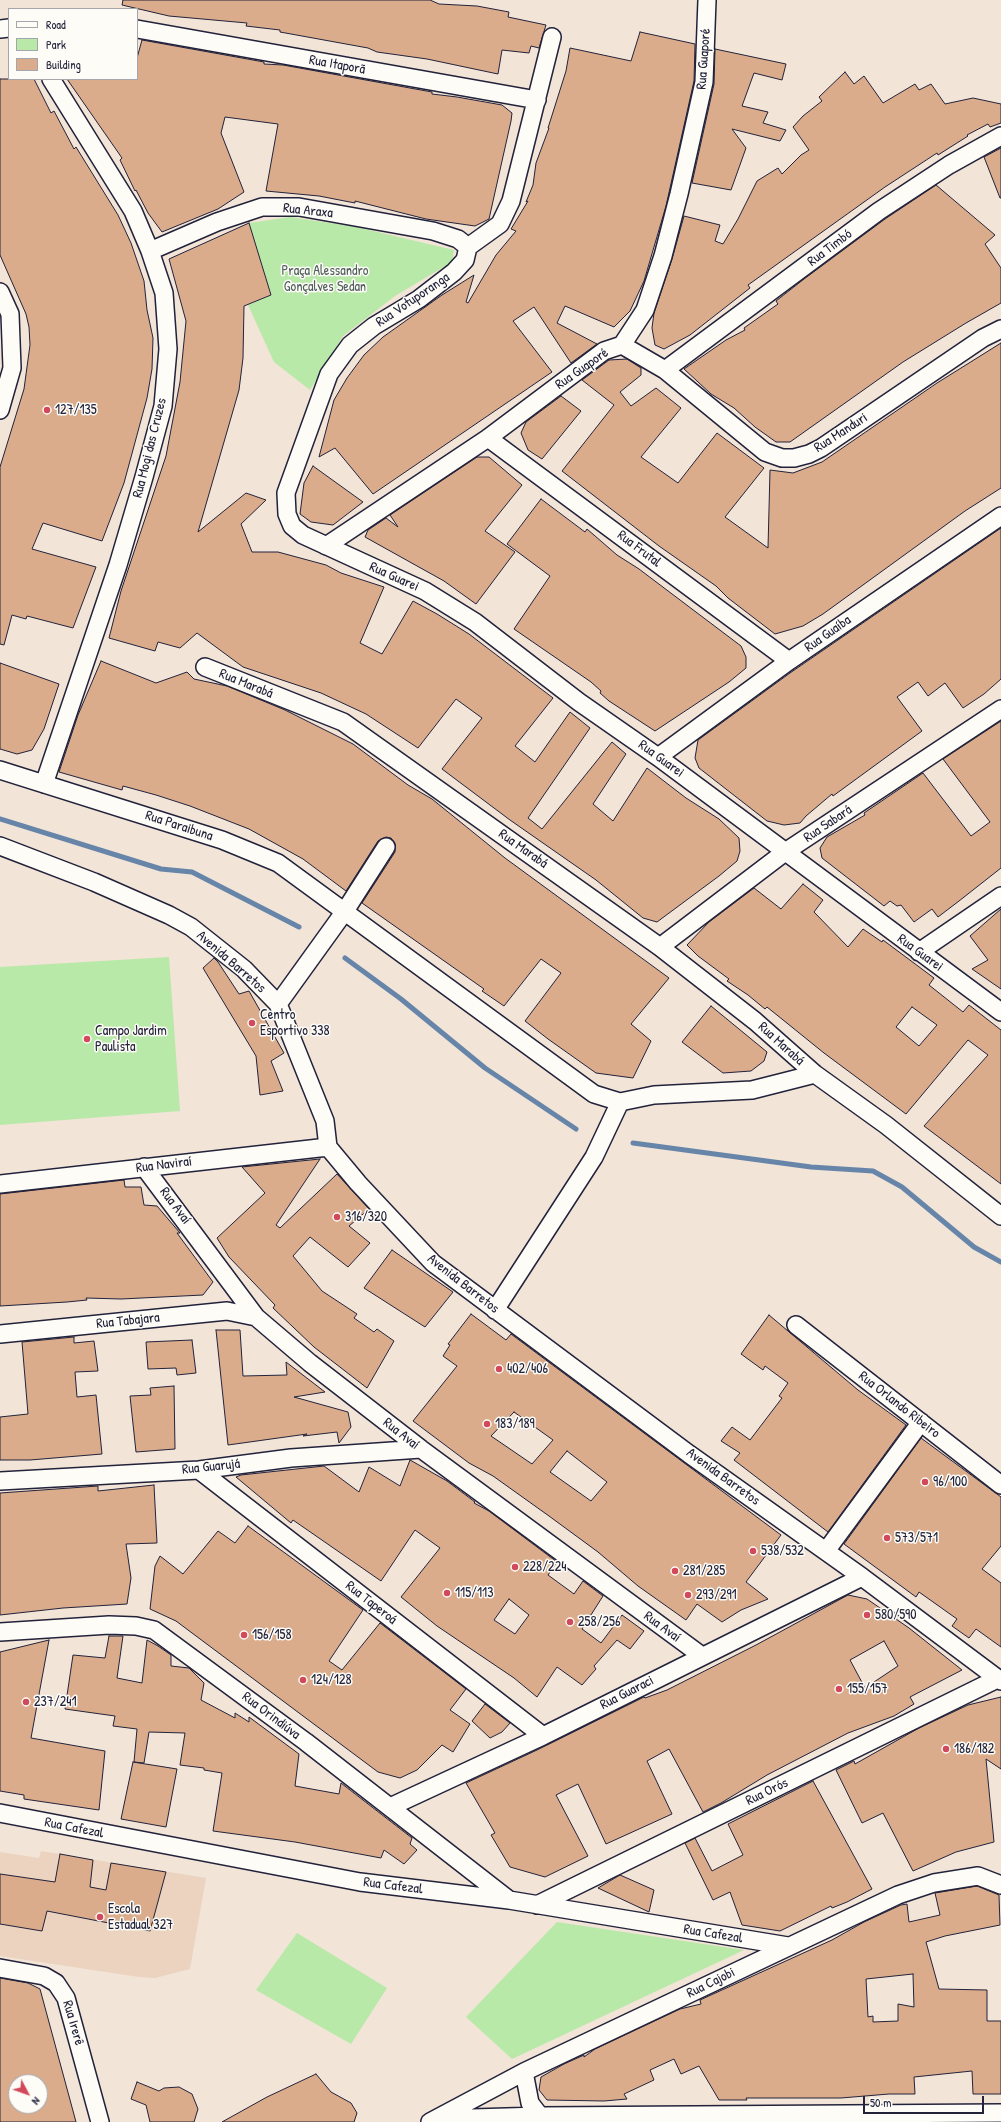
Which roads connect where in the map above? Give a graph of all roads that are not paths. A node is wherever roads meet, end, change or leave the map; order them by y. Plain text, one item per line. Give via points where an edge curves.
1 (707, 0) edge
2 (138, 29) edge
3 (552, 37) dead end
4 (52, 80) edge
5 (536, 100) junction
6 (1001, 136) edge
7 (468, 248) junction
8 (150, 251) junction
9 (0, 292) edge
10 (1001, 329) edge
11 (622, 345) junction
12 (665, 370) junction
13 (0, 410) edge
14 (488, 438) junction
15 (1001, 516) edge
16 (303, 535) joint
17 (326, 546) junction
18 (789, 661) junction
19 (205, 667) dead end
20 (1001, 709) edge
21 (658, 757) junction
22 (0, 770) edge
23 (44, 784) junction
24 (386, 847) dead end
25 (3, 850) edge
26 (785, 852) junction
27 (1001, 896) edge
28 (345, 911) junction
29 (660, 947) junction
30 (919, 952) junction
31 (278, 1004) junction
32 (1001, 1012) edge
33 (815, 1074) junction
34 (620, 1102) junction
35 (328, 1147) junction
36 (144, 1167) junction
37 (0, 1184) edge
38 (1001, 1216) edge
39 (495, 1310) junction
40 (256, 1316) junction
41 (796, 1325) dead end
42 (0, 1334) edge
43 (921, 1422) junction
44 (422, 1449) junction
45 (199, 1470) junction
46 (0, 1481) edge
47 (1000, 1483) edge
48 (826, 1551) junction
49 (862, 1577) junction
50 (0, 1632) edge
51 (702, 1656) junction
52 (999, 1680) edge
53 (543, 1736) junction
54 (390, 1807) junction
55 (0, 1813) edge
56 (1001, 1885) edge
57 (509, 1900) junction
58 (537, 1905) junction
59 (788, 1946) junction
60 (0, 1968) edge
61 (524, 2072) junction
62 (1001, 2113) edge
63 (540, 2116) junction
64 (434, 2120) edge
65 (100, 2122) edge

1 - 11 street, Rua Guaporé via 704,82 679,194 663,256 645,310
2 - 5 street, Rua Itaporã
3 - 5 street, Rua Votuporanga
4 - 8 street, Rua Mogi das Cruzes via 133,210
5 - 7 street, Rua Votuporanga via 510,201 500,224
6 - 12 street, Rua Timbó via 949,164 879,211
7 - 8 street, Rua Araxa via 458,239 433,231 299,207 262,207 217,222
7 - 16 street, Rua Votuporanga via 465,260 454,272 350,345 329,374 286,494 287,514 292,526
8 - 23 street, Rua Mogi das Cruzes via 164,293 168,349 163,406 118,565
9 - 13 street via 10,314 12,368
10 - 12 street, Rua Manduri via 821,448 794,458 782,458 765,452
11 - 12 street, Rua Manduri
11 - 14 street, Rua Guaporé via 604,351
14 - 17 street, Rua Guaporé
14 - 18 street, Rua Frutal
15 - 18 street, Rua Guaíba
16 - 17 street, Rua Guarei
17 - 21 street, Rua Guarei via 425,591 476,622 579,702
18 - 21 street, Rua Guaíba
19 - 29 street, Rua Marabá via 343,722
20 - 26 street, Rua Sabará
21 - 26 street, Rua Guarei
22 - 23 street, Rua Paraibuna
23 - 28 street, Rua Paraibuna via 252,851 278,863
24 - 28 street
25 - 31 street, Avenida Barretos via 94,882 191,927 244,969
26 - 29 street, Rua Sabará
26 - 30 street, Rua Guarei
27 - 30 street
28 - 31 street
28 - 34 street, Rua Marabá via 594,1094
29 - 33 street, Rua Marabá via 755,1021
30 - 32 street, Rua Guarei
31 - 35 street, Avenida Barretos via 325,1121
33 - 34 street, Rua Marabá via 752,1090 654,1095
33 - 38 street, Rua Marabá via 886,1125
34 - 39 street via 594,1157
35 - 36 street, Rua Naviraí
35 - 39 street, Avenida Barretos via 358,1183 434,1263
36 - 37 street, Rua Naviraí
36 - 40 street, Rua Avaí
39 - 48 street, Avenida Barretos via 689,1454
40 - 42 street, Rua Tabajara via 227,1311
40 - 44 street, Rua Avaí via 310,1363
41 - 43 street, Rua Orlando Ribeiro
43 - 47 street, Rua Orlando Ribeiro
43 - 48 street
44 - 45 street, Rua Guarujá via 291,1458
44 - 51 street, Rua Avaí
45 - 46 street, Rua Guarujá
45 - 53 street, Rua Taperoá
48 - 49 street, Avenida Barretos
49 - 51 street, Rua Guaraci
49 - 52 street, Avenida Barretos
50 - 54 street, Rua Orindiúva via 109,1625 154,1630 172,1640
51 - 53 street, Rua Guaraci
52 - 58 street, Rua Orós
53 - 54 street, Rua Guaraci
54 - 57 street, Rua Orindiúva
55 - 57 street, Rua Cafezal via 360,1882
56 - 59 street, Rua Cajobi via 978,1876 934,1884 898,1895
57 - 58 street, Rua Cafezal
58 - 59 street, Rua Cafezal
59 - 61 street, Rua Cajobi
60 - 65 street, Rua Irerê via 44,1976 56,1983 66,1998
61 - 63 street via 530,2103
61 - 64 street, Rua Cajobi
62 - 63 street
63 - 64 street

